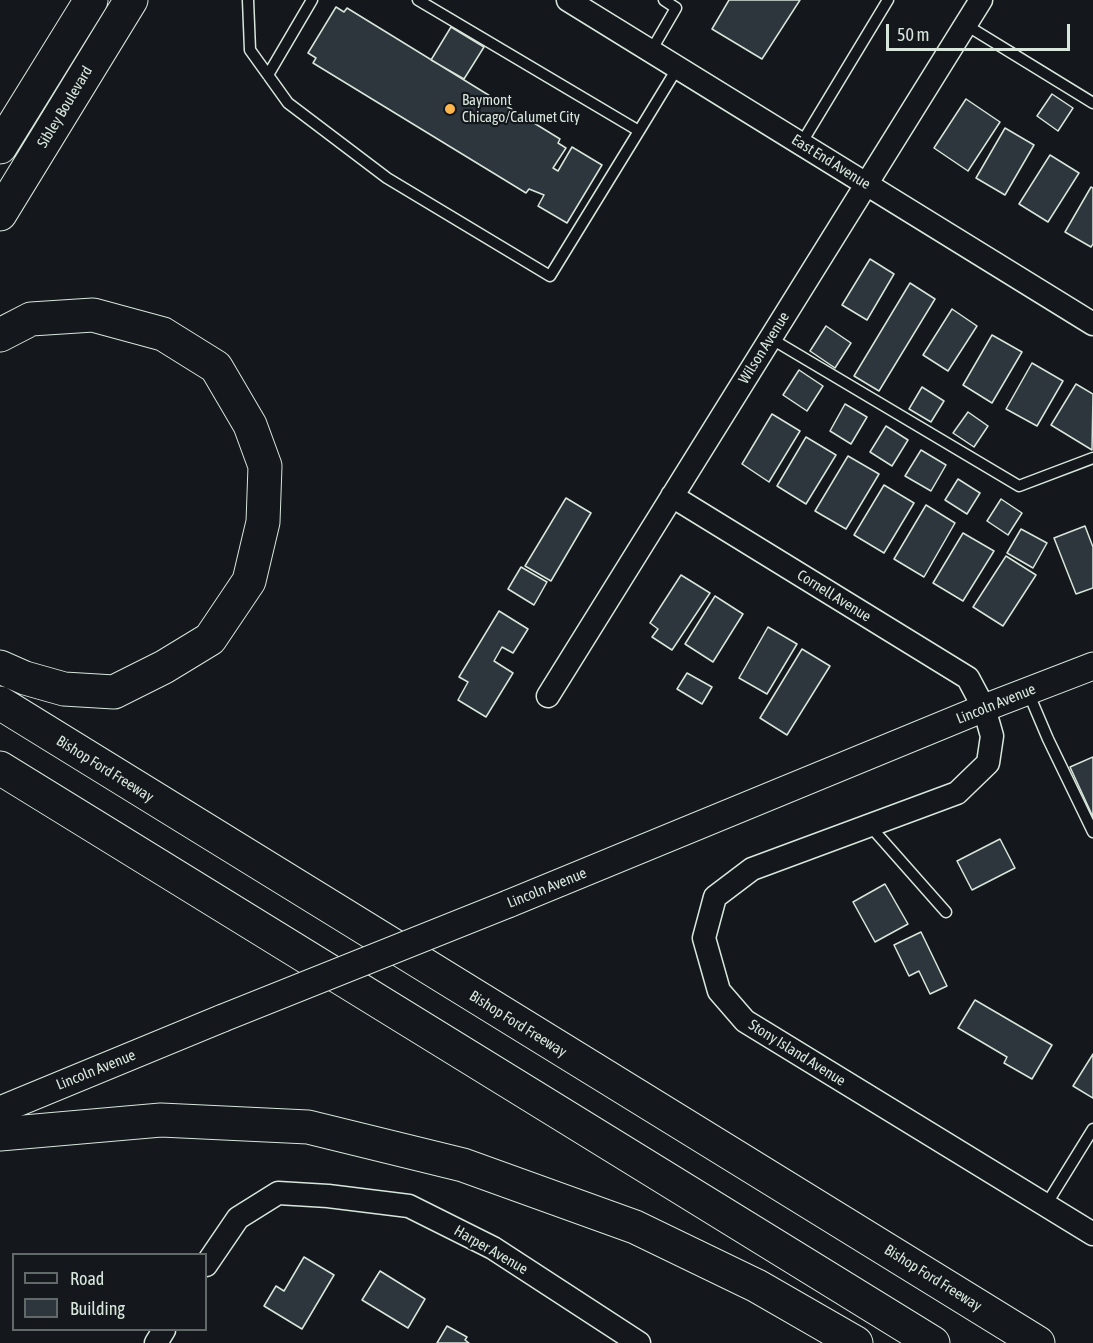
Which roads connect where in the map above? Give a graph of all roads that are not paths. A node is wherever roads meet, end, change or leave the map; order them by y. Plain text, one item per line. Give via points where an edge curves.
1 (91, 0) edge
2 (131, 0) edge
3 (248, 0) edge
4 (312, 0) edge
5 (418, 0) edge
6 (568, 0) edge
7 (664, 0) edge
8 (888, 0) edge
9 (981, 0) edge
10 (966, 25) junction
11 (651, 51) junction
12 (678, 67) junction
13 (268, 75) junction
14 (1093, 103) edge
15 (639, 131) junction
16 (801, 144) junction
17 (0, 147) edge
18 (866, 183) junction
19 (0, 214) edge
20 (1093, 324) edge
21 (0, 334) edge
22 (770, 338) junction
23 (1093, 458) edge
24 (672, 496) junction
25 (1093, 666) edge
26 (0, 667) edge
27 (1028, 691) junction
28 (548, 696) dead end
29 (0, 703) edge
30 (984, 708) junction
31 (0, 768) edge
32 (870, 825) junction
33 (1093, 832) edge
34 (946, 912) dead end
35 (0, 1110) edge
36 (1093, 1130) edge
37 (0, 1134) edge
38 (1046, 1205) junction
39 (1093, 1234) edge
40 (207, 1264) edge
41 (639, 1343) edge
42 (856, 1343) edge
43 (933, 1343) edge
44 (1038, 1343) edge

1 - 17 main road
2 - 19 main road, Sibley Boulevard
3 - 13 lane via 250,50
4 - 13 lane
5 - 15 lane
6 - 11 street, East End Avenue
7 - 11 lane via 676,8
8 - 16 lane
9 - 10 street, Wilson Avenue
10 - 14 lane
10 - 18 street, Wilson Avenue
11 - 12 street, East End Avenue
12 - 15 lane
12 - 16 street, East End Avenue
13 - 15 lane via 288,104 387,178 550,276
16 - 18 street, East End Avenue
18 - 20 street, East End Avenue
18 - 22 street, Wilson Avenue
21 - 26 main road via 31,320 93,315 163,334 216,367 250,425 265,466 263,522 249,581 210,639 114,692 64,689
22 - 23 lane via 1018,486
22 - 24 street, Wilson Avenue
24 - 28 street, Wilson Avenue
24 - 30 street, Cornell Avenue via 968,678
25 - 27 street, Lincoln Avenue
27 - 30 street, Lincoln Avenue
27 - 33 lane
29 - 44 main road, Bishop Ford Freeway
30 - 32 street, Stony Island Avenue via 992,736 988,762 957,793
30 - 35 street, Lincoln Avenue, bridge
31 - 43 main road
32 - 34 lane
32 - 38 street, Stony Island Avenue via 752,870 715,897 704,938 719,991 745,1021
36 - 38 lane
37 - 42 main road via 161,1120 308,1127 463,1164 635,1227 757,1287
38 - 39 street, Stony Island Avenue
40 - 41 street, Harper Avenue via 238,1218 278,1193 409,1206 493,1248

